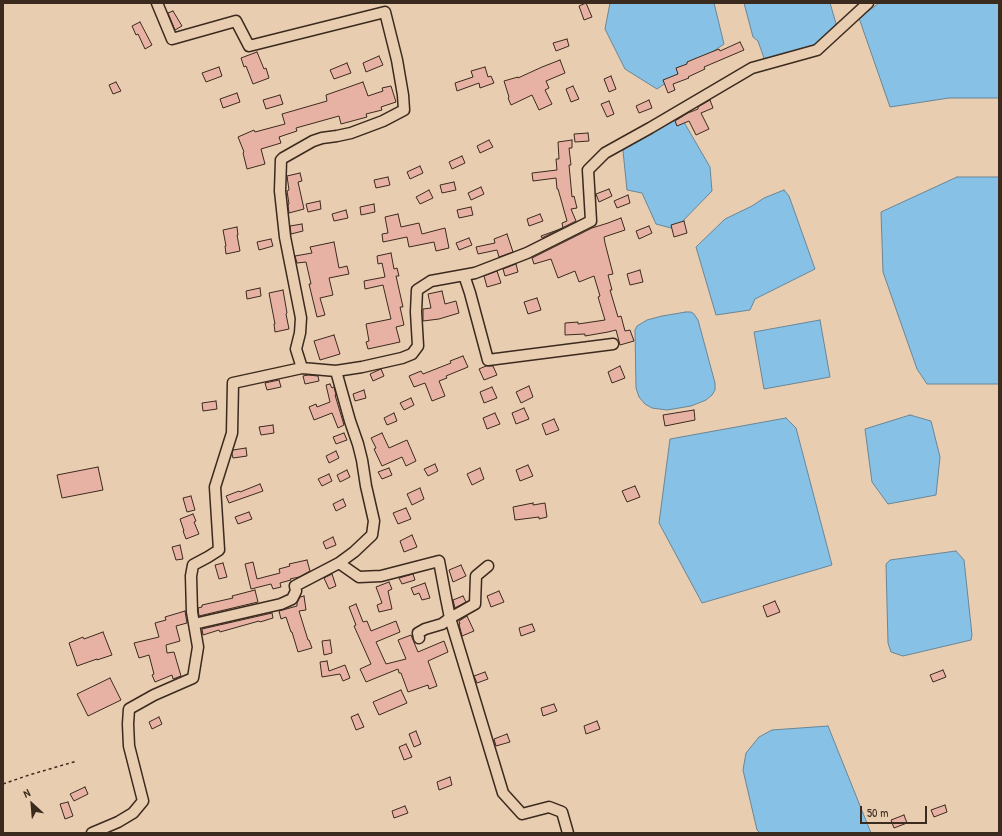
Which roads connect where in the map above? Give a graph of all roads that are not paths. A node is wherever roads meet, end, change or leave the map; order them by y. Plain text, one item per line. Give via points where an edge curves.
1 (157, 3) edge
2 (868, 3) edge
3 (464, 275) junction
4 (613, 344) dead end
5 (302, 368) junction
6 (336, 371) junction
7 (339, 563) junction
8 (488, 566) dead end
9 (450, 618) junction
10 (194, 624) junction
11 (419, 638) dead end
12 (92, 833) edge
13 (568, 833) edge

1 - 5 street via 172,39 236,21 249,46 385,12 397,60 404,110 351,134 322,138 280,160 280,191 285,237 301,318 296,349
2 - 3 street via 816,50 752,68 605,153 588,170 591,221 527,253
3 - 4 street via 488,360
3 - 6 street via 432,281 417,290 418,346 412,354 395,360
5 - 6 street
5 - 10 street via 233,383 232,433 214,487 219,550 193,565 190,576
6 - 7 street via 361,454 374,521 372,535
7 - 9 street via 359,577 381,576 439,561
7 - 10 street via 295,586 296,591 292,599 281,604
8 - 9 street via 476,576 475,604
9 - 11 street via 442,624 418,633
9 - 13 street via 503,793 522,814 550,807 562,812
10 - 12 street via 198,647 194,678 129,709 129,746 143,801 133,813

